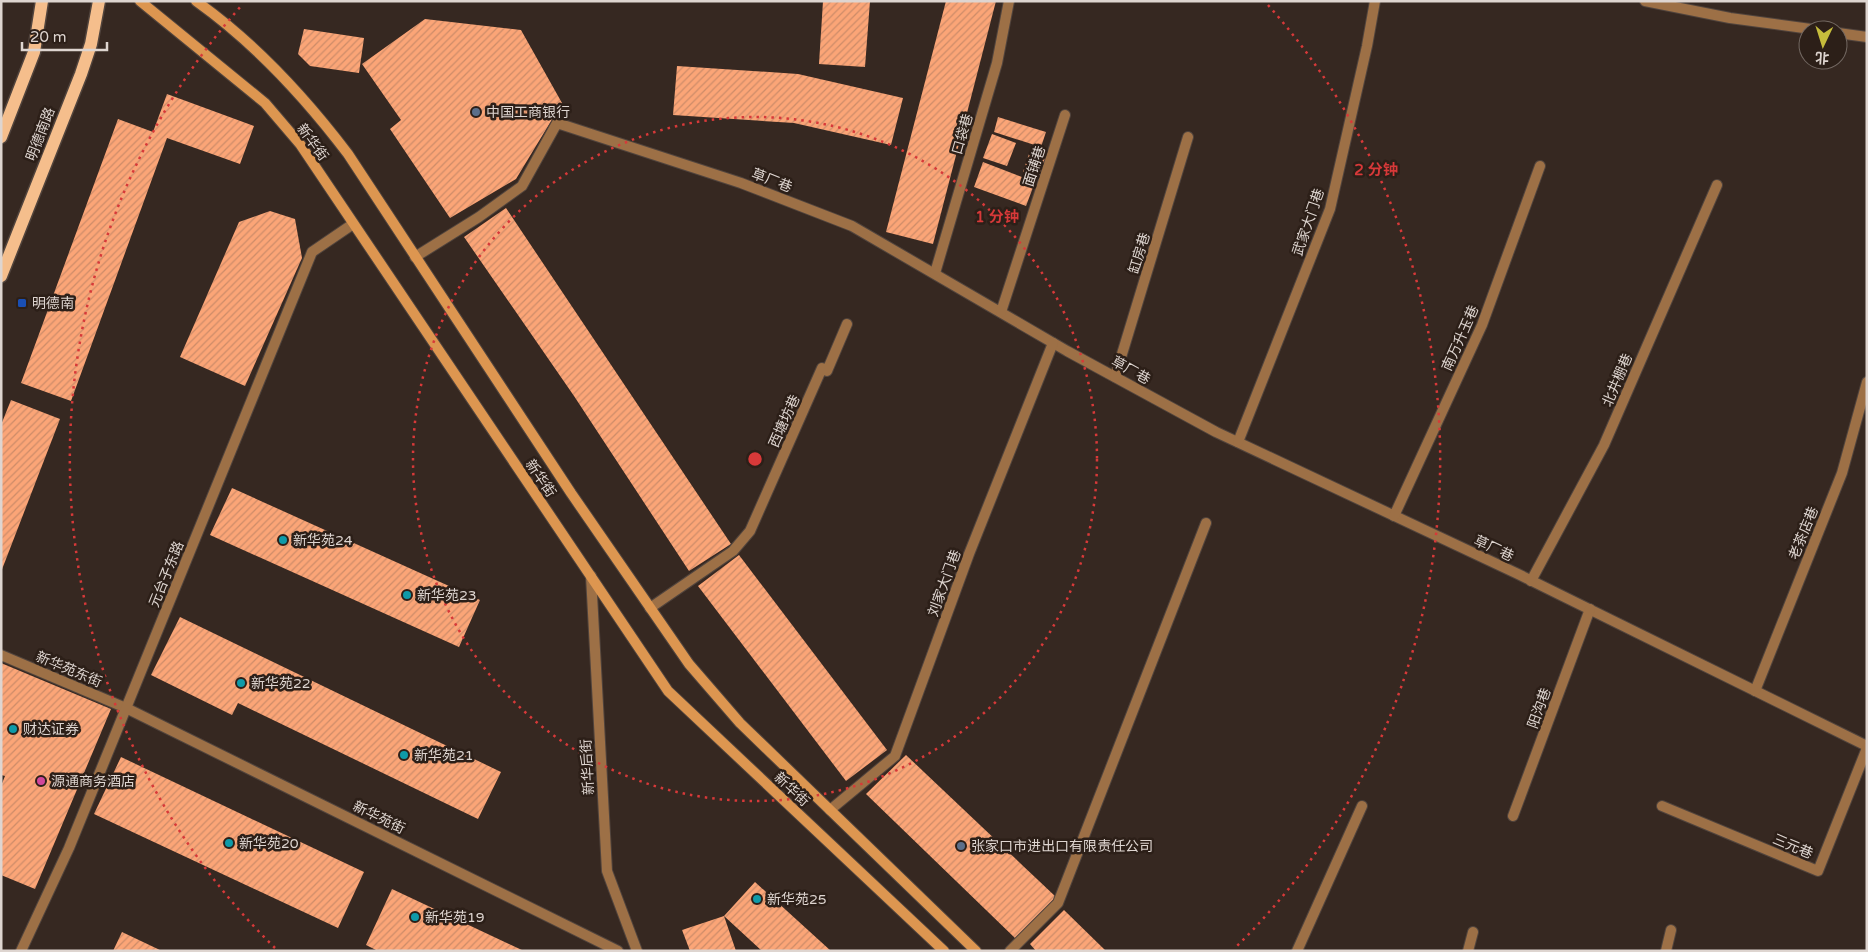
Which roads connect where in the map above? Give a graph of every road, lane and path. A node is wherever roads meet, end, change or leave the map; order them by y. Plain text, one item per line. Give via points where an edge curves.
1 (42, 1) edge
2 (99, 1) edge
3 (140, 1) edge
4 (196, 1) edge
5 (1009, 1) edge
6 (1375, 1) edge
7 (1645, 1) edge
8 (1798, 27) edge
9 (1848, 34) edge
10 (1867, 36) edge
11 (1065, 115) dead end
12 (1, 137) edge
13 (1188, 137) dead end
14 (1540, 166) dead end
15 (1716, 185) dead end
16 (353, 224) junction
17 (415, 257) junction
18 (935, 273) junction
19 (1, 276) edge
20 (1001, 312) junction
21 (847, 324) dead end
22 (1053, 343) junction
23 (1115, 377) junction
24 (1867, 382) edge
25 (1238, 442) junction
26 (1394, 516) junction
27 (1206, 523) dead end
28 (591, 576) junction
29 (1531, 581) junction
30 (650, 608) junction
31 (1590, 610) junction
32 (1, 655) edge
33 (1755, 691) junction
34 (126, 708) junction
35 (1867, 747) edge
36 (1362, 806) dead end
37 (1662, 806) dead end
38 (830, 810) junction
39 (1513, 816) dead end
40 (1671, 930) dead end
41 (1473, 932) dead end
42 (21, 951) edge
43 (618, 951) edge
44 (637, 951) edge
45 (944, 951) edge
46 (976, 951) edge
47 (1010, 951) edge
48 (1297, 951) edge
49 (1468, 951) edge
50 (1666, 951) edge

1 - 12 main road via 34,52
2 - 19 main road, 明德南路 via 92,44
3 - 16 main road, 新华街 via 265,103 300,144
4 - 17 main road, 新华街 via 269,62 318,114
5 - 18 street, 口袋巷 via 997,63
6 - 25 street, 武家大门巷 via 1368,46 1330,209
7 - 8 street
9 - 10 street
11 - 20 street, 面铺巷
13 - 23 street, 缸房巷
14 - 26 street, 南万升玉巷 via 1482,325
15 - 29 street, 北井棚巷 via 1604,445
16 - 28 main road, 新华街
16 - 34 street, 元台子东路 via 312,252
17 - 18 street, 草厂巷 via 522,186 557,123 741,183 842,222
17 - 30 main road, 新华街
18 - 20 street, 草厂巷
20 - 22 street, 草厂巷
21 - 30 street, 西塘坊巷 via 827,371 822,368 750,531 733,551
22 - 23 street, 草厂巷
22 - 38 street, 刘家大门巷 via 969,554 895,756
23 - 25 street, 草厂巷
24 - 33 street, 老茶店巷 via 1842,473
25 - 26 street, 草厂巷
26 - 29 street, 草厂巷
27 - 47 street via 1058,904
28 - 44 street, 新华后街 via 607,872
28 - 45 main road, 新华街 via 668,691
29 - 31 street, 草厂巷
30 - 38 main road, 新华街 via 689,664 740,723
31 - 33 street, 草厂巷
31 - 39 street, 阳沟巷
32 - 34 street, 新华苑东街
33 - 35 street, 草厂巷
34 - 42 street, 元台子东路 via 69,848
34 - 43 street, 新华苑街
35 - 37 street, 三元巷 via 1818,871
36 - 48 street
38 - 46 main road, 新华街
40 - 50 street
41 - 49 street

